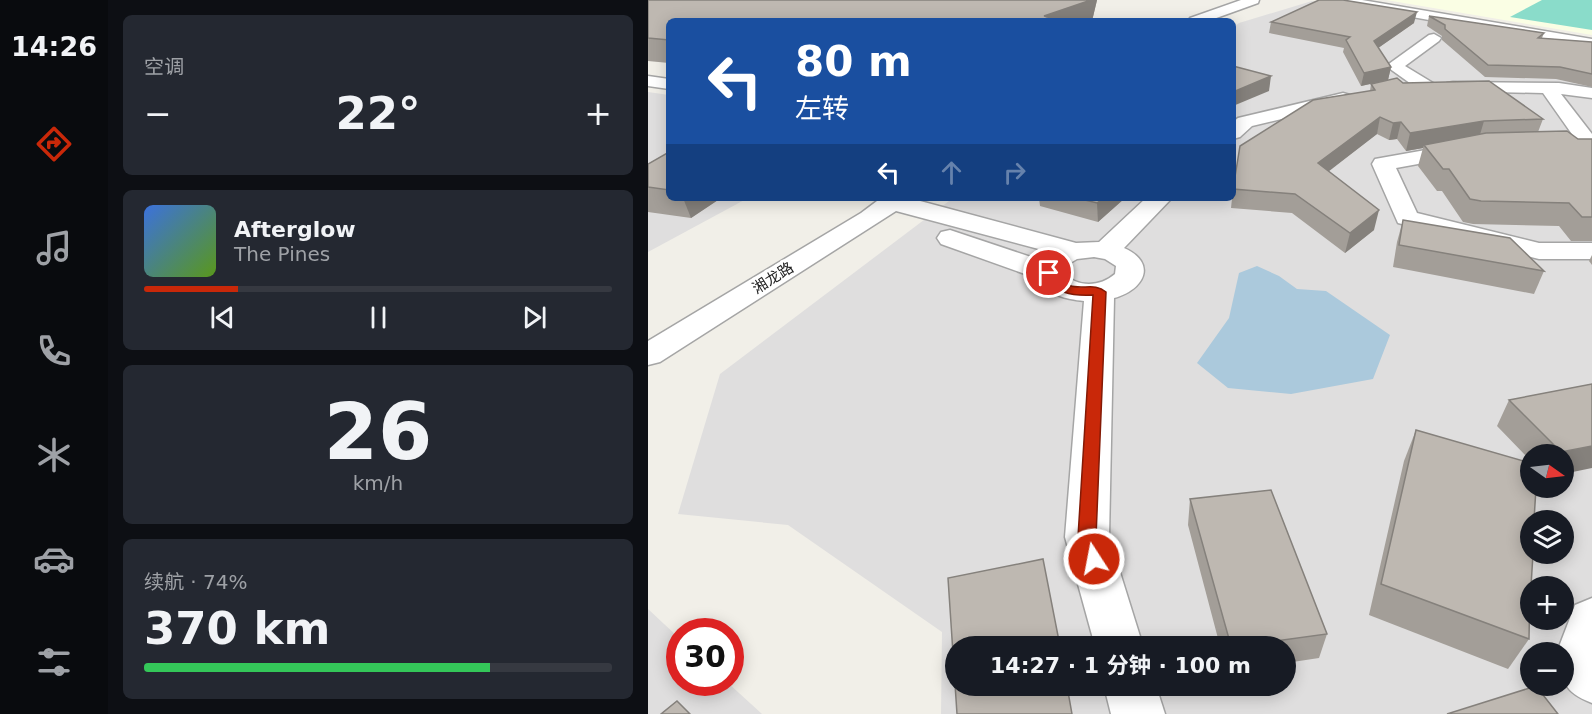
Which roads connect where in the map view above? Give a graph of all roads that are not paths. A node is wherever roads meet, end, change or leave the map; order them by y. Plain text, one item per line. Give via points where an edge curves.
1 (1253, 0) edge
2 (1339, 0) edge
3 (1203, 18) edge
4 (1411, 33) edge
5 (1592, 44) edge
6 (648, 81) edge
7 (666, 84) edge
8 (1393, 86) edge
9 (1426, 87) junction
10 (1548, 88) junction
11 (1592, 93) edge
12 (1359, 95) edge
13 (1236, 130) edge
14 (1582, 143) edge
15 (1490, 145) edge
16 (1157, 201) edge
17 (886, 206) edge
18 (1106, 250) junction
19 (1075, 251) junction
20 (1592, 251) edge
21 (1049, 273) junction
22 (1100, 292) junction
23 (648, 355) edge
24 (1592, 620) edge
25 (1116, 636) edge
26 (1592, 678) edge
27 (1133, 696) edge
28 (1138, 714) edge

1 - 3 street
2 - 5 street
4 - 9 street via 1440,39 1394,66
6 - 7 street
8 - 9 street
9 - 10 street
10 - 11 street
10 - 14 street
12 - 13 street via 1245,122
15 - 20 street via 1383,164 1407,218 1539,251
16 - 18 street
17 - 19 street
17 - 21 street via 900,220
17 - 23 street, 湘龙路
18 - 19 street
18 - 22 street via 1124,258 1130,272 1118,286
19 - 21 street via 1053,262
21 - 22 street via 1064,288
22 - 25 street via 1087,537
24 - 26 street via 1579,662
27 - 28 street

